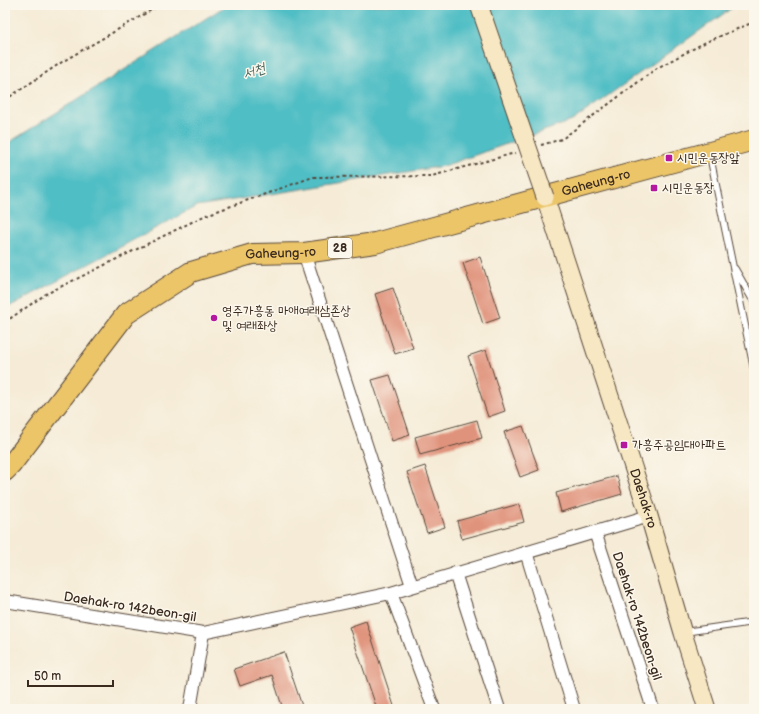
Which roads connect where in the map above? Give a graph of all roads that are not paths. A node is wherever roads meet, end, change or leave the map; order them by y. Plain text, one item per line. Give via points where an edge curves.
1 (479, 5) edge
2 (754, 140) edge
3 (709, 152) junction
4 (546, 197) junction
5 (304, 253) junction
6 (732, 264) junction
7 (754, 302) edge
8 (754, 369) edge
9 (5, 471) edge
10 (649, 516) junction
11 (595, 532) junction
12 (526, 552) junction
13 (455, 573) junction
14 (412, 586) junction
15 (391, 593) junction
16 (5, 601) edge
17 (754, 622) edge
18 (203, 633) junction
19 (683, 633) junction
20 (190, 709) edge
21 (434, 709) edge
22 (499, 709) edge
23 (574, 709) edge
24 (653, 709) edge
25 (707, 709) edge

1 - 4 main road, Daehak-ro, bridge
2 - 3 main road, Gaheung-ro / 28
3 - 4 main road, Gaheung-ro / 28
3 - 6 lane
4 - 5 main road, Gaheung-ro / 28 via 376,243
4 - 10 main road, Daehak-ro
5 - 9 main road, Gaheung-ro / 28 via 252,254 191,272 126,314
5 - 14 street
6 - 7 lane
6 - 8 lane
10 - 11 street, Daehak-ro 142beon-gil
10 - 19 main road, Daehak-ro
11 - 12 street, Daehak-ro 142beon-gil
11 - 24 street, Daehak-ro 142beon-gil
12 - 13 street, Daehak-ro 142beon-gil
12 - 23 street
13 - 14 street, Daehak-ro 142beon-gil
13 - 22 street
14 - 15 street, Daehak-ro 142beon-gil
15 - 18 street, Daehak-ro 142beon-gil
15 - 21 street
16 - 18 street, Daehak-ro 142beon-gil
17 - 19 lane
18 - 20 street
19 - 25 main road, Daehak-ro

